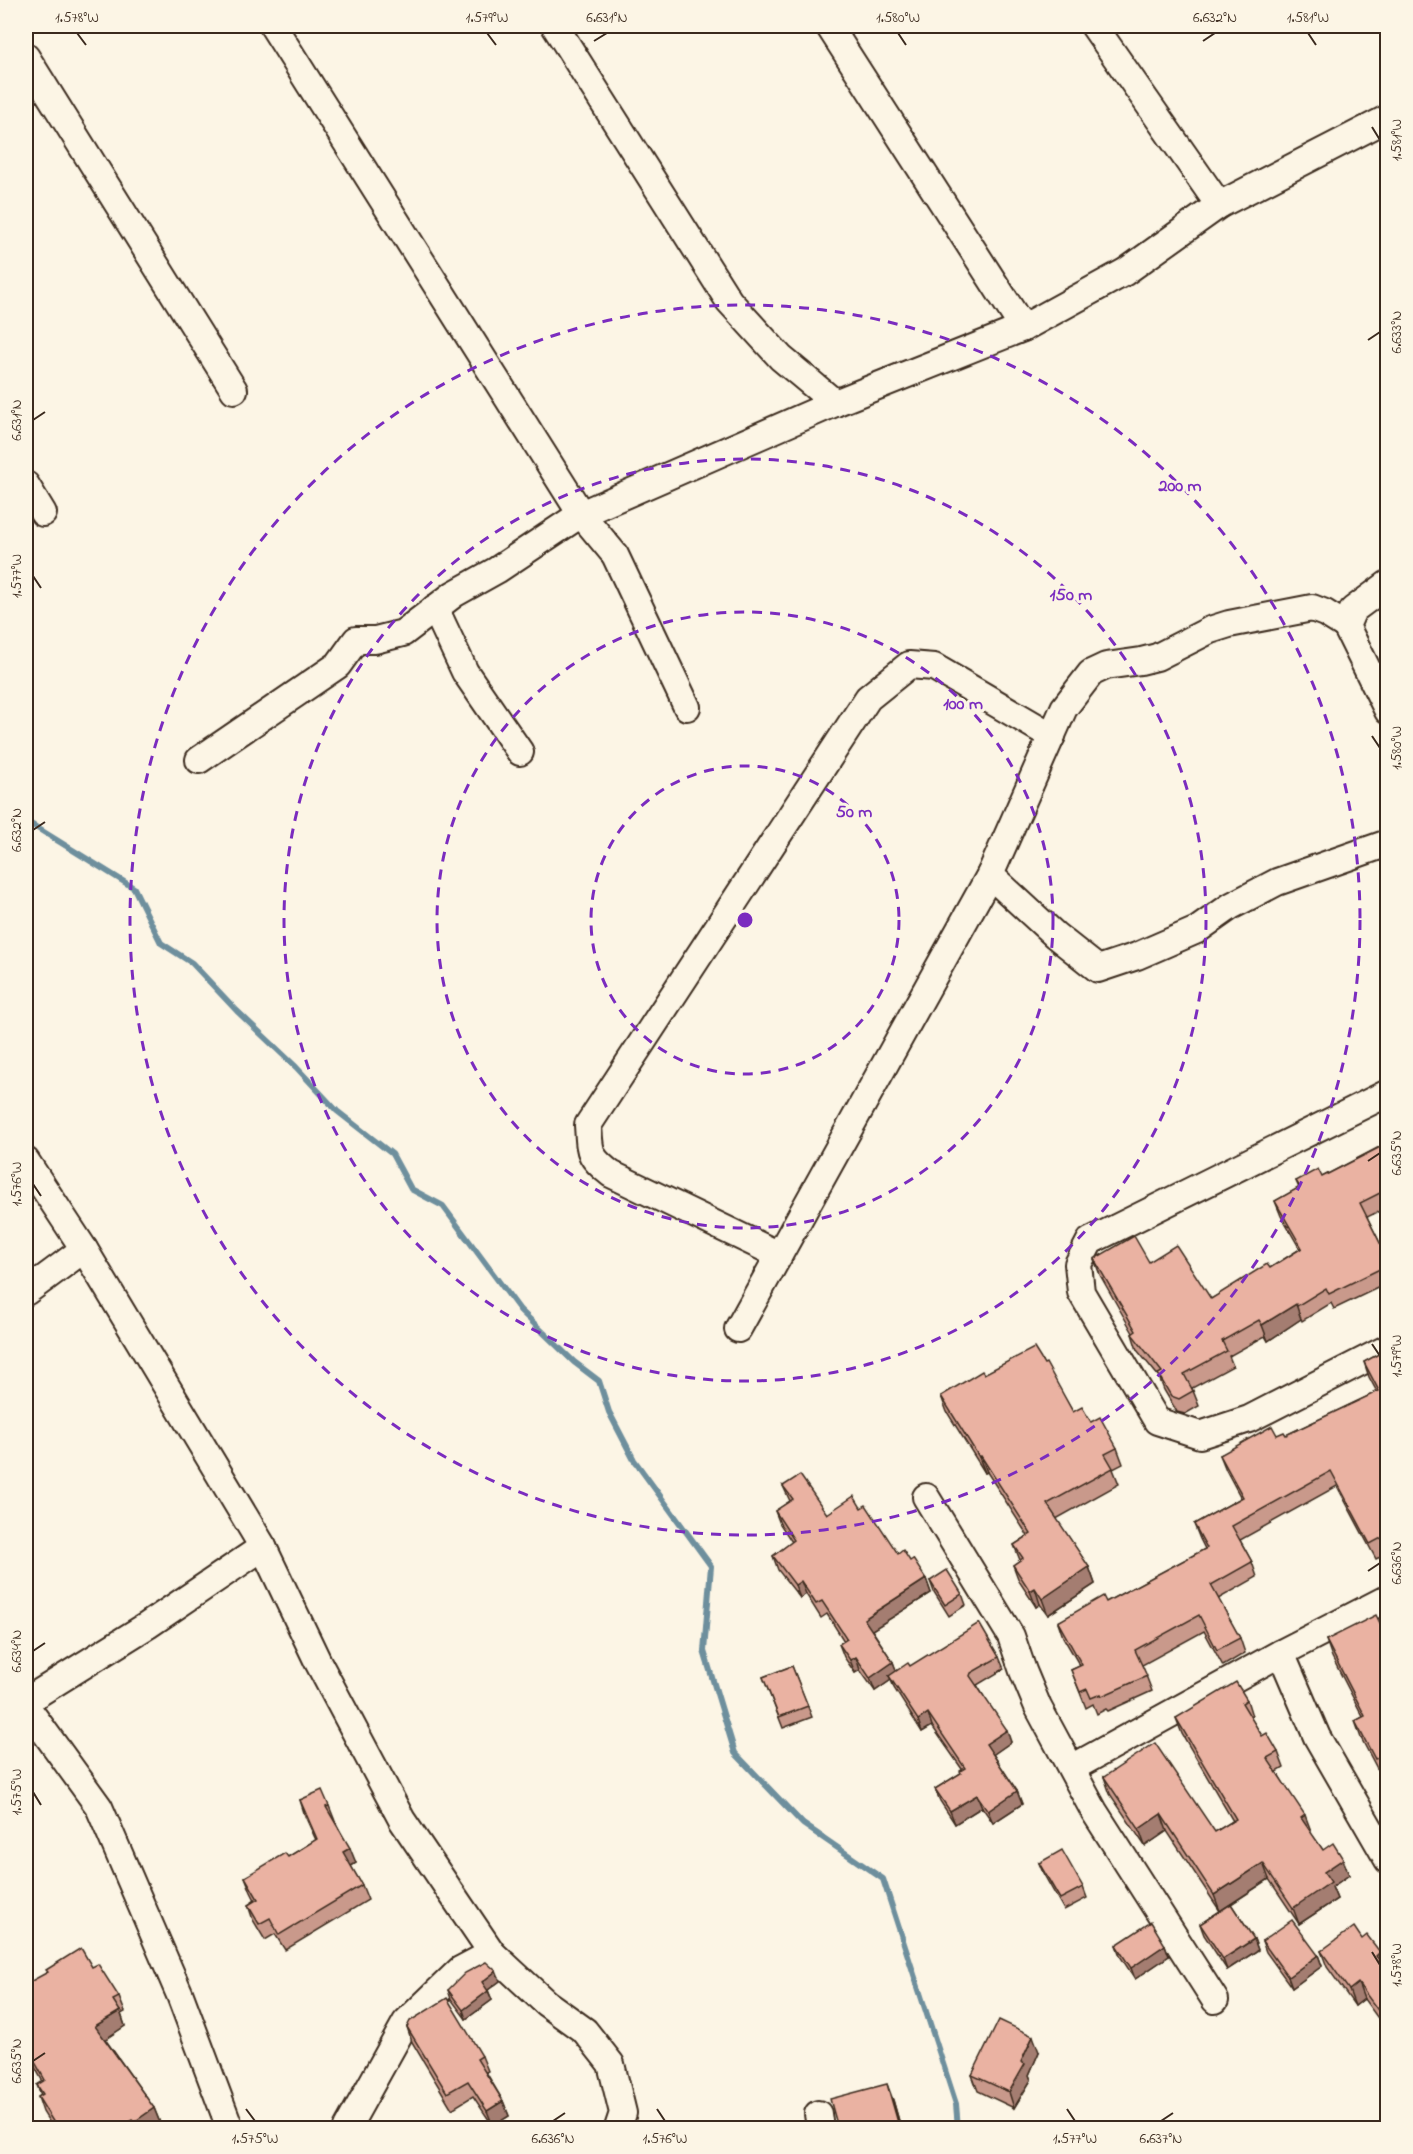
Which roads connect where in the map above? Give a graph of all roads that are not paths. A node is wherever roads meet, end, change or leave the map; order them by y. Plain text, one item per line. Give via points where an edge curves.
1 (273, 26) edge
2 (555, 26) edge
3 (829, 26) edge
4 (1094, 26) edge
5 (26, 57) edge
6 (1388, 118) edge
7 (1219, 205) junction
8 (1023, 328) junction
9 (234, 390) dead end
10 (835, 403) junction
11 (26, 485) edge
12 (43, 513) dead end
13 (581, 514) junction
14 (1388, 584) edge
15 (435, 608) junction
16 (1346, 627) junction
17 (687, 707) dead end
18 (1388, 711) edge
19 (1052, 735) junction
20 (520, 752) dead end
21 (200, 760) dead end
22 (1388, 843) edge
23 (990, 875) junction
24 (1388, 1093) edge
25 (26, 1161) edge
26 (84, 1249) junction
27 (779, 1255) junction
28 (26, 1292) edge
29 (738, 1329) dead end
30 (1388, 1348) edge
31 (926, 1497) dead end
32 (263, 1548) junction
33 (1388, 1598) edge
34 (1281, 1653) junction
35 (26, 1703) edge
36 (1072, 1768) junction
37 (1388, 1860) edge
38 (492, 1953) junction
39 (1215, 2001) dead end
40 (230, 2128) edge
41 (347, 2128) edge
42 (618, 2128) edge

1 - 13 street
2 - 10 street via 729,301 781,358
3 - 8 street
4 - 7 street
5 - 9 street
6 - 7 street
7 - 8 street via 1125,272
8 - 10 street
10 - 13 street
11 - 12 street
13 - 15 street
13 - 17 street via 615,555
14 - 16 street via 1353,610
15 - 20 street via 465,672
15 - 21 street via 403,633 356,640 338,665
16 - 18 street
16 - 19 street via 1312,608 1229,624 1157,657 1106,666 1090,673 1079,687
19 - 23 street
19 - 27 street via 934,667 909,665 868,698 588,1125 590,1153 611,1174
22 - 23 street via 1277,882 1231,906 1197,930 1098,969
23 - 27 street
24 - 30 street via 1090,1241 1078,1264 1082,1292 1157,1421 1200,1435 1249,1419
25 - 26 street
26 - 28 street
26 - 32 street
27 - 29 street
31 - 36 street via 1011,1636 1038,1707
32 - 35 street
32 - 38 street via 343,1712 402,1820
33 - 34 street
34 - 36 street
34 - 37 street via 1317,1737
35 - 40 street via 99,1807 180,1995
36 - 39 street via 1094,1811
38 - 41 street via 460,1970 406,2022
38 - 42 street via 546,2003 585,2031 611,2064 622,2113

